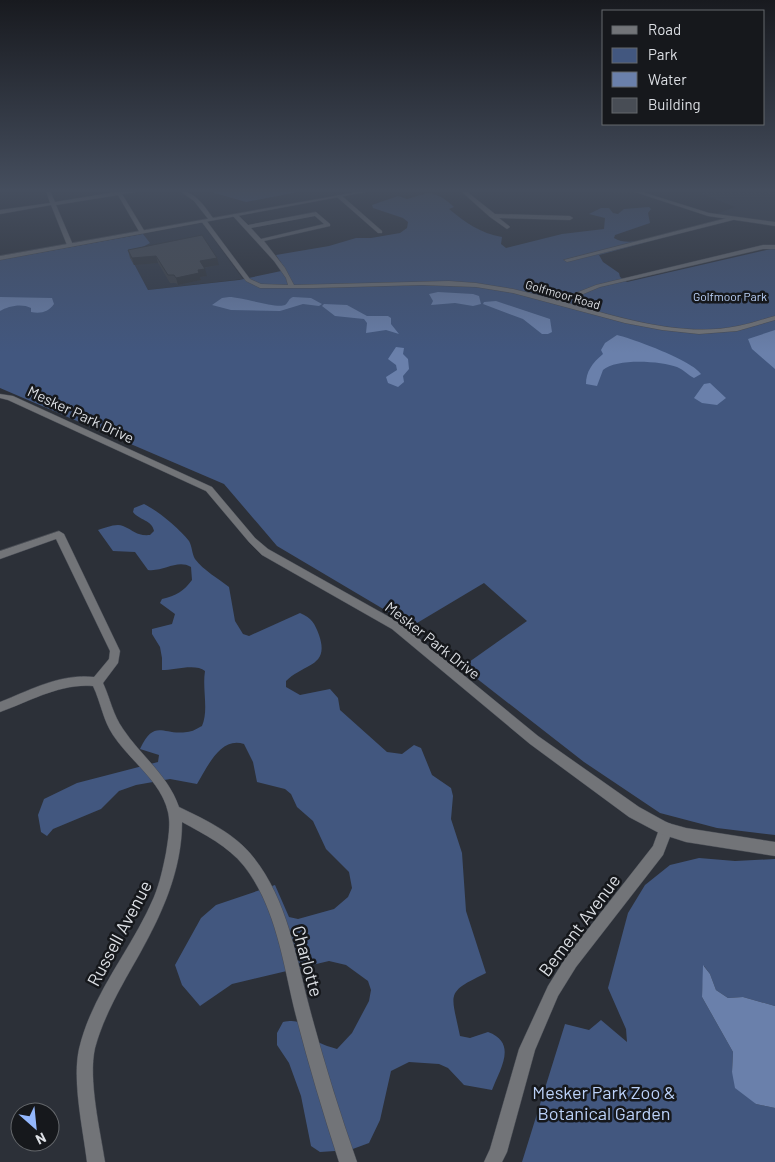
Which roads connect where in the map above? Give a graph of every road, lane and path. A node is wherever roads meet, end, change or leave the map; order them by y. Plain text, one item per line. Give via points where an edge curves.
1 (69, 245) edge
2 (225, 245) edge
3 (262, 245) edge
4 (626, 245) edge
5 (775, 247) edge
6 (0, 258) edge
7 (567, 260) dead end
8 (291, 286) junction
9 (556, 303) junction
10 (775, 318) edge
11 (0, 396) edge
12 (0, 555) edge
13 (97, 682) junction
14 (0, 707) edge
15 (174, 811) junction
16 (666, 829) junction
17 (775, 848) edge
18 (96, 1162) edge
19 (348, 1162) edge
20 (493, 1162) edge

1 - 6 street
2 - 8 street, Golfmoor Road via 252,283
3 - 8 street via 288,276
4 - 7 street
5 - 9 street via 763,247 598,286
8 - 9 street, Golfmoor Road via 473,285 504,289
9 - 10 street, Golfmoor Road via 630,324 677,330 727,330
11 - 16 street, Mesker Park Drive via 209,489 264,552 396,626 566,765 618,802
12 - 13 street via 59,534 115,652 112,664
13 - 14 street via 70,682
13 - 15 street via 118,734 152,773
15 - 18 street, Russell Avenue via 172,864 166,886 138,945 100,1010 86,1052
15 - 19 street, Charlotte via 222,838 240,852 259,877 288,950 306,1024
16 - 17 street, Mesker Park Drive via 712,840
16 - 20 street, Bement Avenue via 658,850 553,990 527,1049

